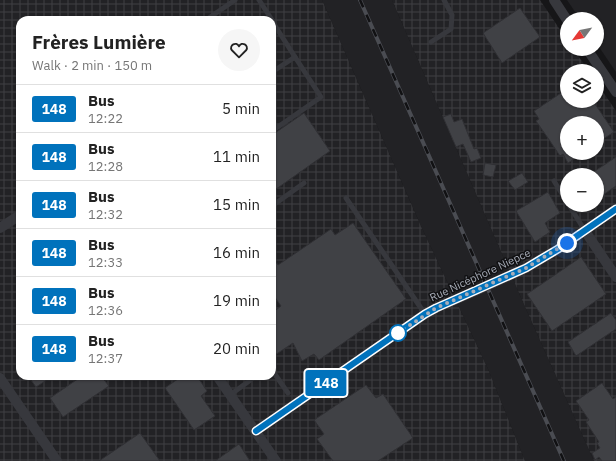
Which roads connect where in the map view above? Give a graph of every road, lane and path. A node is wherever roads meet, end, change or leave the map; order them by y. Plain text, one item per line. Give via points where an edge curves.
1 (235, 0) edge
2 (259, 0) edge
3 (444, 0) edge
4 (554, 0) edge
5 (562, 12) edge
6 (212, 16) edge
7 (269, 16) edge
8 (276, 26) edge
9 (431, 42) dead end
10 (592, 56) edge
11 (295, 57) junction
12 (276, 69) edge
13 (614, 86) edge
14 (276, 128) edge
15 (554, 181) dead end
16 (304, 183) dead end
17 (560, 191) edge
18 (346, 198) dead end
19 (276, 203) edge
20 (616, 209) edge
21 (573, 212) edge
22 (16, 218) edge
23 (0, 228) edge
24 (585, 231) junction
25 (616, 277) edge
26 (425, 314) junction
27 (276, 376) edge
28 (0, 378) edge
29 (220, 380) edge
30 (251, 380) edge
31 (288, 393) dead end
32 (230, 395) junction
33 (256, 431) junction
34 (57, 461) edge
35 (276, 461) edge

1 - 6 lane
2 - 7 lane
3 - 9 lane via 452,15 451,29
4 - 5 street
8 - 11 lane
10 - 13 street
11 - 12 lane
11 - 14 lane via 321,97
15 - 17 lane
16 - 19 lane
18 - 26 lane
20 - 24 street, Rue Nicéphore Niepce
21 - 24 lane
22 - 23 street
24 - 25 street
24 - 26 street, Rue Nicéphore Niepce, bridge via 526,268
26 - 33 street, Rue Nicéphore Niepce
27 - 31 lane
28 - 34 street
29 - 32 street
30 - 32 lane
32 - 33 street
33 - 35 street

